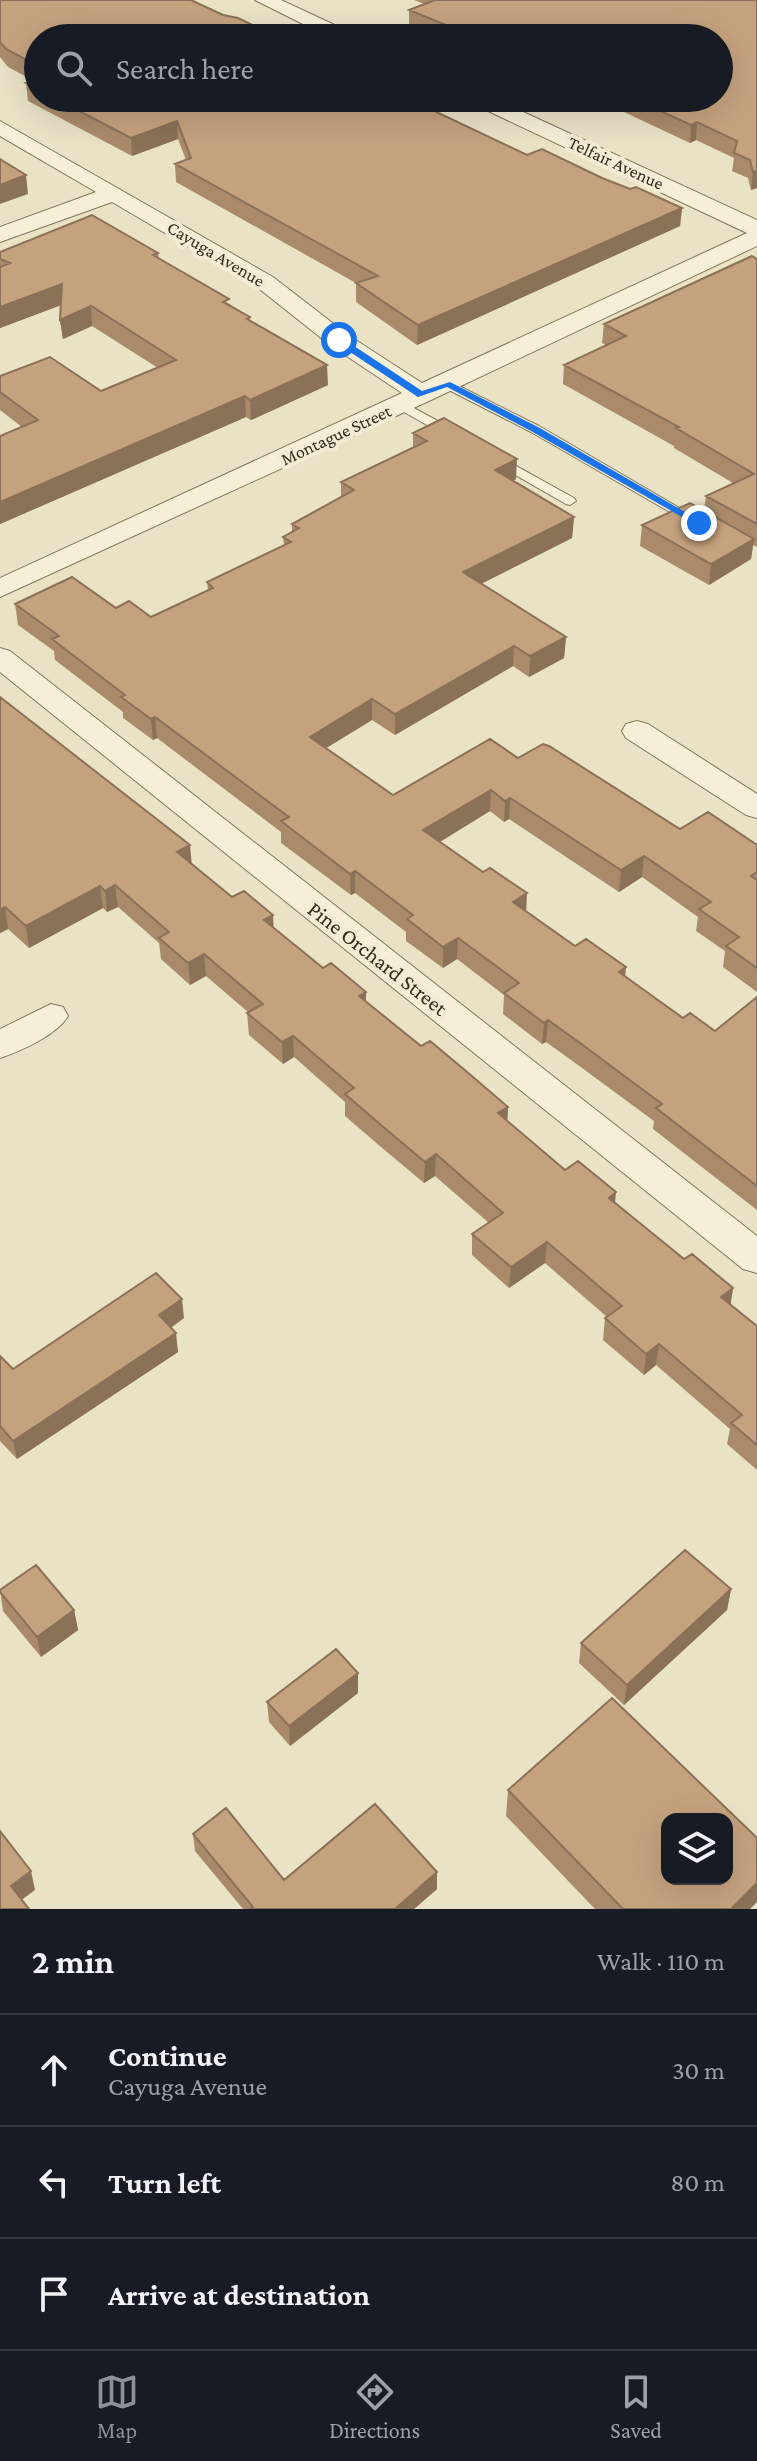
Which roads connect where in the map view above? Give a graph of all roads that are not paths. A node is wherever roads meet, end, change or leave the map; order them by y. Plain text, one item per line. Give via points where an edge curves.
1 (265, 0) edge
2 (317, 24) edge
3 (506, 112) edge
4 (0, 127) edge
5 (112, 194) junction
6 (757, 229) edge
7 (0, 235) edge
8 (757, 237) edge
9 (447, 384) junction
10 (411, 400) junction
11 (466, 442) edge
12 (492, 457) edge
13 (570, 501) dead end
14 (712, 530) edge
15 (0, 589) edge
16 (0, 657) edge
17 (637, 731) dead end
18 (757, 808) edge
19 (51, 1016) dead end
20 (0, 1045) edge
21 (757, 1258) edge

1 - 2 street
3 - 6 street, Telfair Avenue
4 - 5 street, Cayuga Avenue
5 - 7 street
5 - 10 street, Cayuga Avenue via 265,282
8 - 9 street, Montague Street
9 - 10 street, Montague Street
9 - 14 lane
10 - 11 lane
10 - 15 street, Montague Street
12 - 13 lane
16 - 21 street, Pine Orchard Street
17 - 18 street
19 - 20 street

